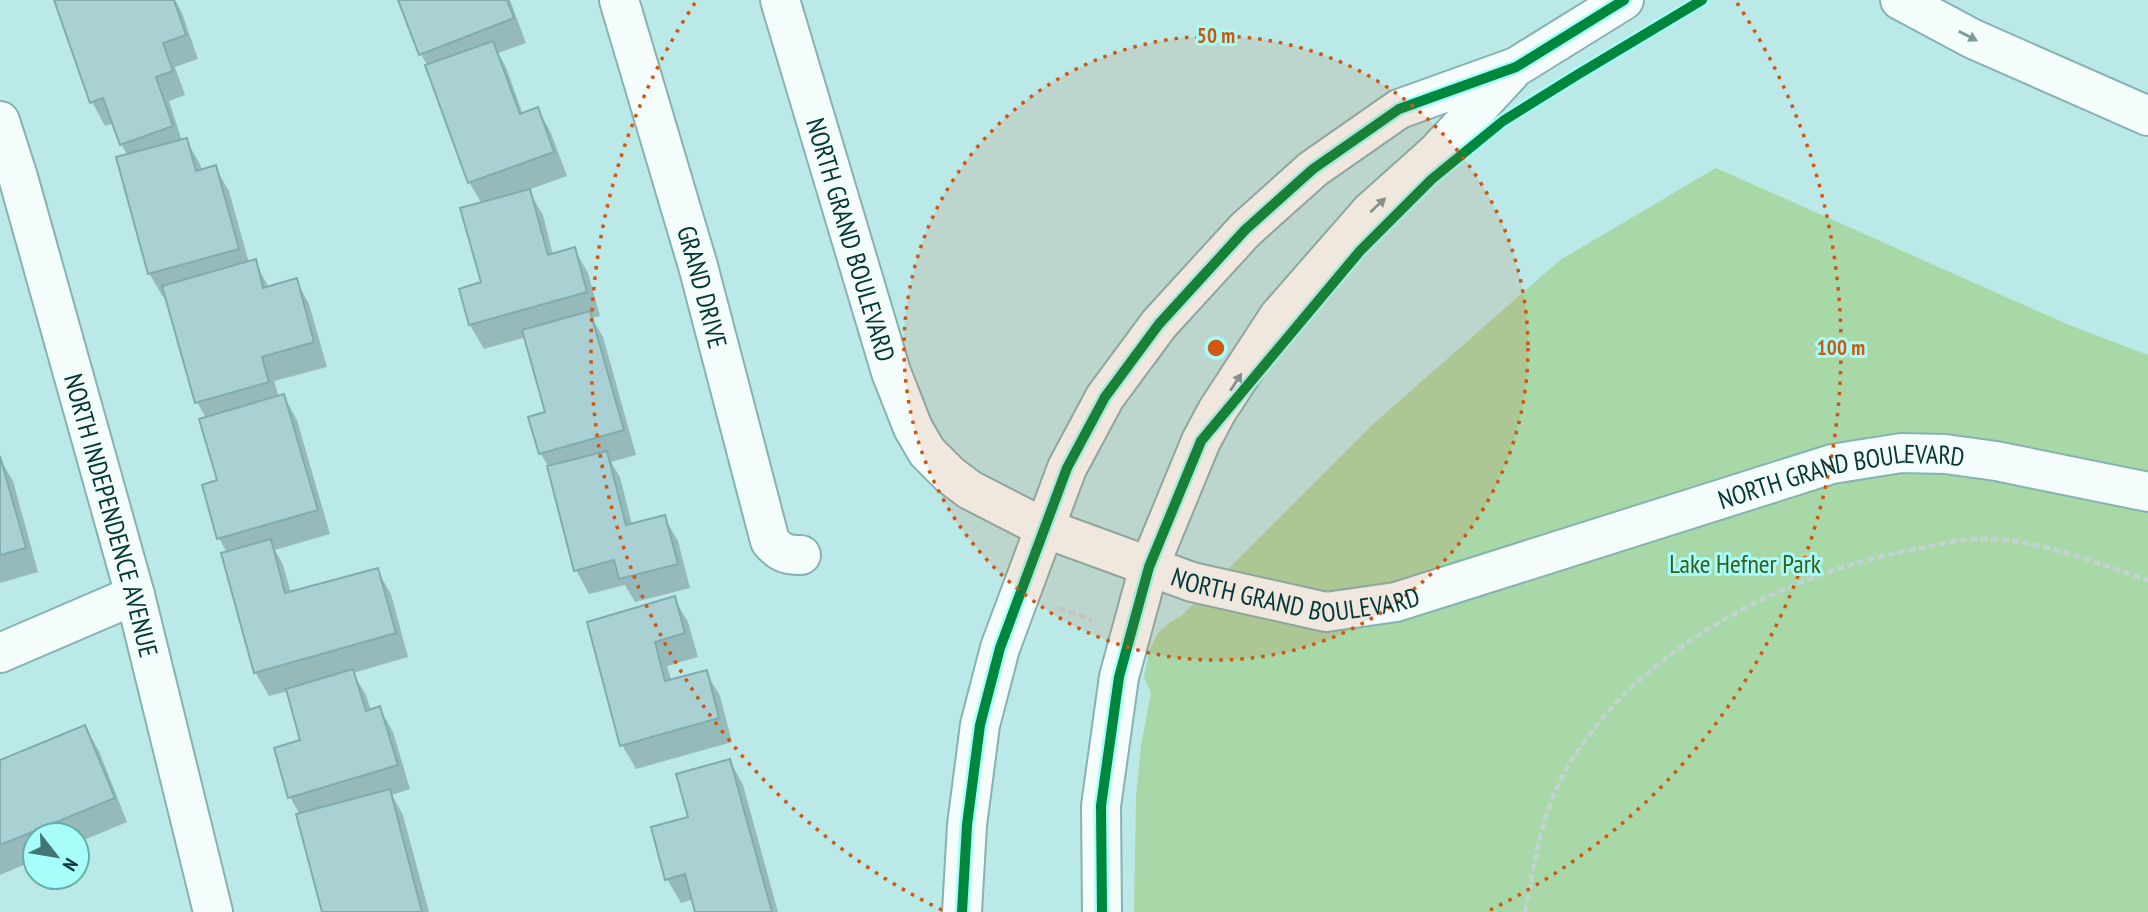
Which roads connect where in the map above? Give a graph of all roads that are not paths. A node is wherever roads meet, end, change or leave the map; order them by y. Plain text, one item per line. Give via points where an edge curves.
1 (619, 0) edge
2 (780, 0) edge
3 (1624, 0) edge
4 (1900, 0) edge
5 (1516, 66) junction
6 (2148, 116) edge
7 (0, 121) edge
8 (2148, 492) edge
9 (1044, 528) junction
10 (801, 555) dead end
11 (1149, 568) junction
12 (135, 595) junction
13 (0, 653) edge
14 (213, 912) edge
15 (962, 912) edge
16 (1102, 912) edge

1 - 10 main road, GRAND DRIVE via 698,266 770,541 785,555
2 - 9 main road, NORTH GRAND BOULEVARD via 891,372 912,428 950,475
3 - 5 main road
4 -> 6 main road via 1973,39
5 - 9 main road via 1399,109 1313,169 1245,230 1159,324 1105,397 1067,468
11 -> 5 main road via 1201,441 1279,316 1370,212 1436,153
7 - 12 main road, NORTH INDEPENDENCE AVENUE
8 - 11 main road, NORTH GRAND BOULEVARD via 1996,461 1900,453 1832,464 1396,602 1326,612 1209,587
9 - 11 main road, NORTH GRAND BOULEVARD
9 - 15 main road via 1000,648 980,725
11 - 16 main road via 1119,677 1101,806
12 - 13 main road
12 - 14 main road, NORTH INDEPENDENCE AVENUE

